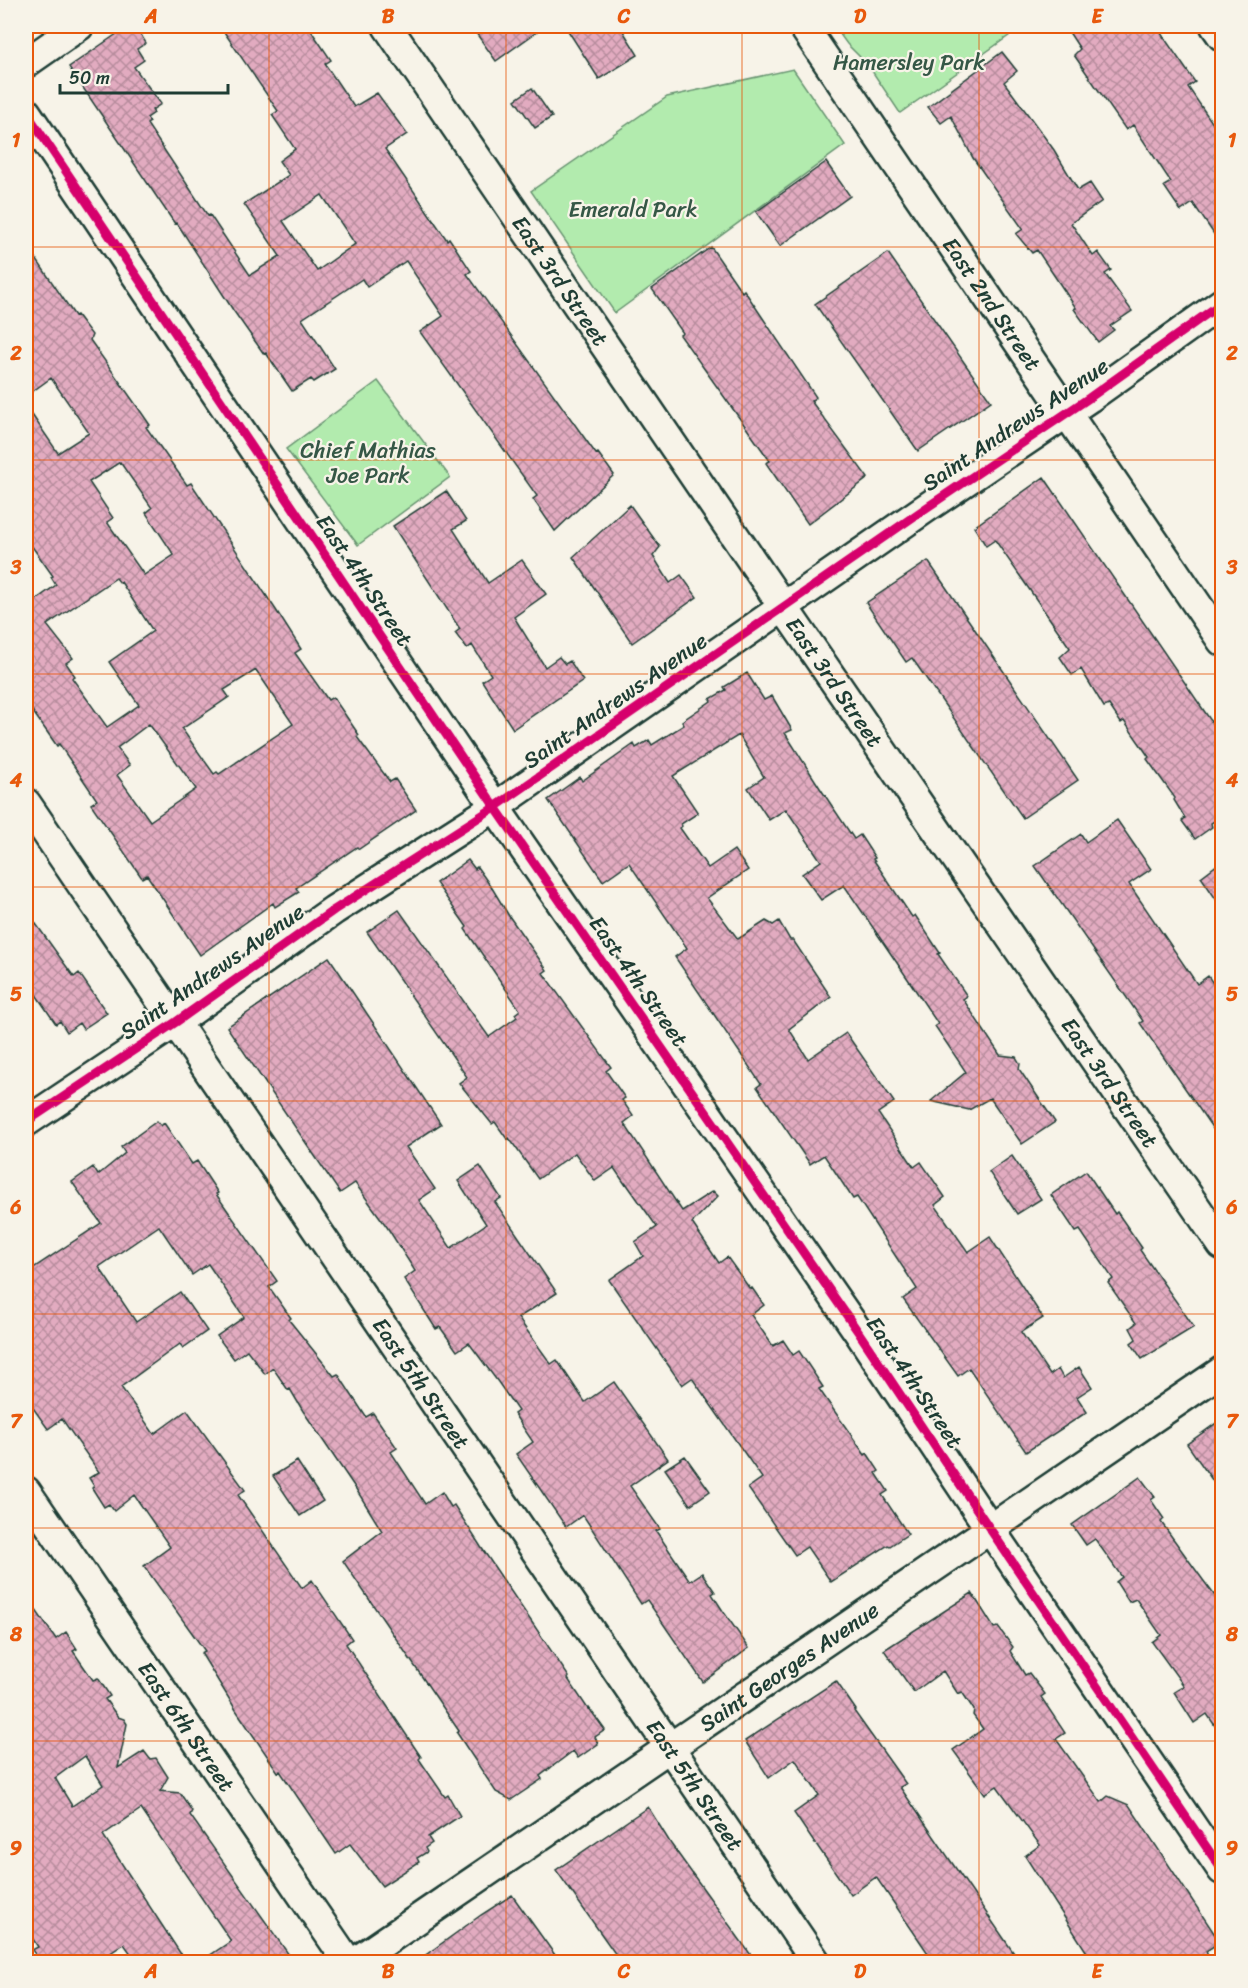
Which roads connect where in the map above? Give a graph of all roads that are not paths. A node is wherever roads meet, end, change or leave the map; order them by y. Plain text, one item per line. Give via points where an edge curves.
1 (79, 26) edge
2 (387, 26) edge
3 (803, 26) edge
4 (1215, 26) edge
5 (1222, 36) edge
6 (26, 63) edge
7 (26, 112) edge
8 (1222, 303) edge
9 (1067, 413) junction
10 (784, 608) junction
11 (1222, 641) edge
12 (26, 803) edge
13 (495, 807) junction
14 (176, 1022) junction
15 (26, 1122) edge
16 (1222, 1245) edge
17 (1222, 1371) edge
18 (26, 1491) edge
19 (990, 1529) junction
20 (670, 1748) junction
21 (1222, 1870) edge
22 (348, 1962) edge
23 (355, 1962) edge
24 (816, 1962) edge

1 - 6 street
2 - 10 street, East 3rd Street
3 - 9 street, East 2nd Street
4 - 5 street
7 - 13 street, East 4th Street
8 - 9 street, Saint Andrews Avenue
9 - 10 street, Saint Andrews Avenue
9 - 11 street, East 2nd Street
10 - 13 street, Saint Andrews Avenue
10 - 16 street, East 3rd Street
12 - 14 street, East 5th Street
13 - 14 street, Saint Andrews Avenue via 334,910
13 - 19 street, East 4th Street via 860,1334
14 - 15 street, Saint Andrews Avenue
14 - 20 street, East 5th Street
17 - 19 street, Saint Georges Avenue
18 - 22 street, East 6th Street
19 - 20 street, Saint Georges Avenue
19 - 21 street, East 4th Street
20 - 23 street, Saint Georges Avenue
20 - 24 street, East 5th Street

